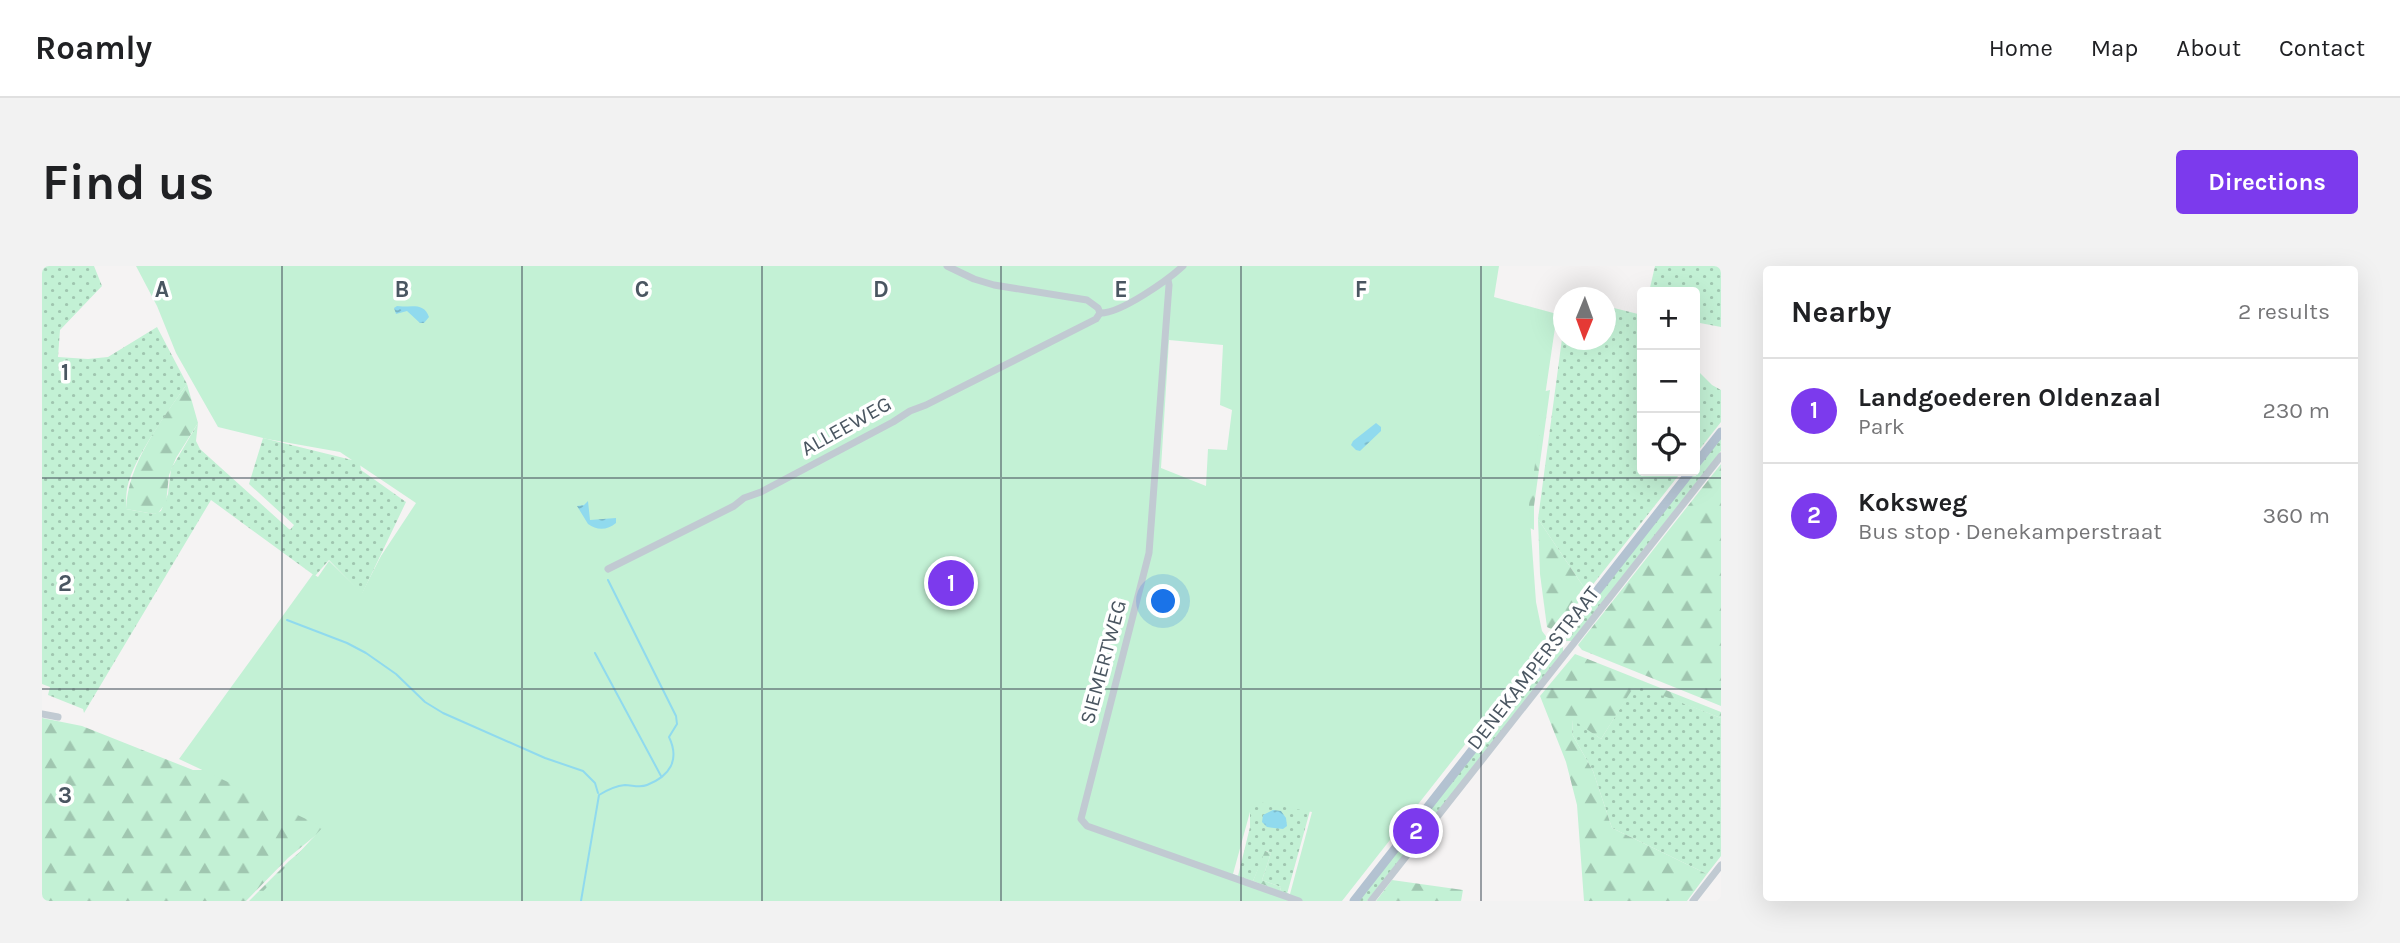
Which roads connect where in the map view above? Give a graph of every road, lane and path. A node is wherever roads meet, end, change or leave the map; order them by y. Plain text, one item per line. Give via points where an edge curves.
1 (947, 266) edge
2 (1184, 266) edge
3 (1168, 280) junction
4 (1100, 313) junction
5 (1721, 432) edge
6 (1721, 456) edge
7 (1700, 459) edge
8 (1687, 476) edge
9 (608, 569) dead end
10 (42, 714) edge
11 (58, 718) dead end
12 (1721, 864) edge
13 (1299, 901) edge
14 (1354, 901) edge
15 (1371, 901) edge
16 (1693, 901) edge

1 - 4 street via 995,285 1087,300
2 - 3 street, ALLEEWEG
3 - 4 street, ALLEEWEG
3 - 13 street, SIEMERTWEG via 1149,553 1081,819 1087,826
4 - 9 street, ALLEEWEG
5 - 7 main road
6 - 15 street, DENEKAMPERSTRAAT
8 - 14 main road, DENEKAMPERSTRAAT
10 - 11 street
12 - 16 street

